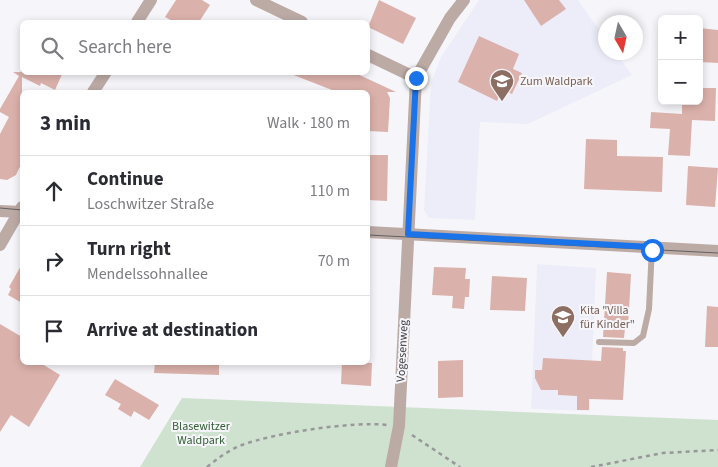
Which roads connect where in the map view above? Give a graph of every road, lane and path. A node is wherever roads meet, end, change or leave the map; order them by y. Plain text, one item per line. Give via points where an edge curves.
1 (151, 0) edge
2 (256, 0) edge
3 (464, 0) edge
4 (138, 20) edge
5 (298, 20) edge
6 (370, 56) edge
7 (104, 75) edge
8 (416, 78) junction
9 (94, 90) edge
10 (20, 210) edge
11 (0, 211) edge
12 (20, 212) edge
13 (370, 232) edge
14 (408, 234) junction
15 (0, 245) edge
16 (652, 247) junction
17 (718, 250) edge
18 (599, 342) dead end
19 (399, 426) junction
20 (718, 450) edge
21 (206, 467) edge
22 (391, 467) edge
23 (460, 467) edge
24 (591, 467) edge

1 - 4 street
2 - 5 street
3 - 8 street
6 - 8 street
7 - 9 street
8 - 14 street, Vogesenweg
10 - 11 street
12 - 15 street
13 - 14 street
14 - 16 street
14 - 19 street, Vogesenweg
16 - 17 street
16 - 18 lane via 649,309 643,336 634,343
19 - 21 path via 340,427 263,439 220,456
19 - 22 street, Vogesenweg
19 - 23 path
20 - 24 path via 663,453

